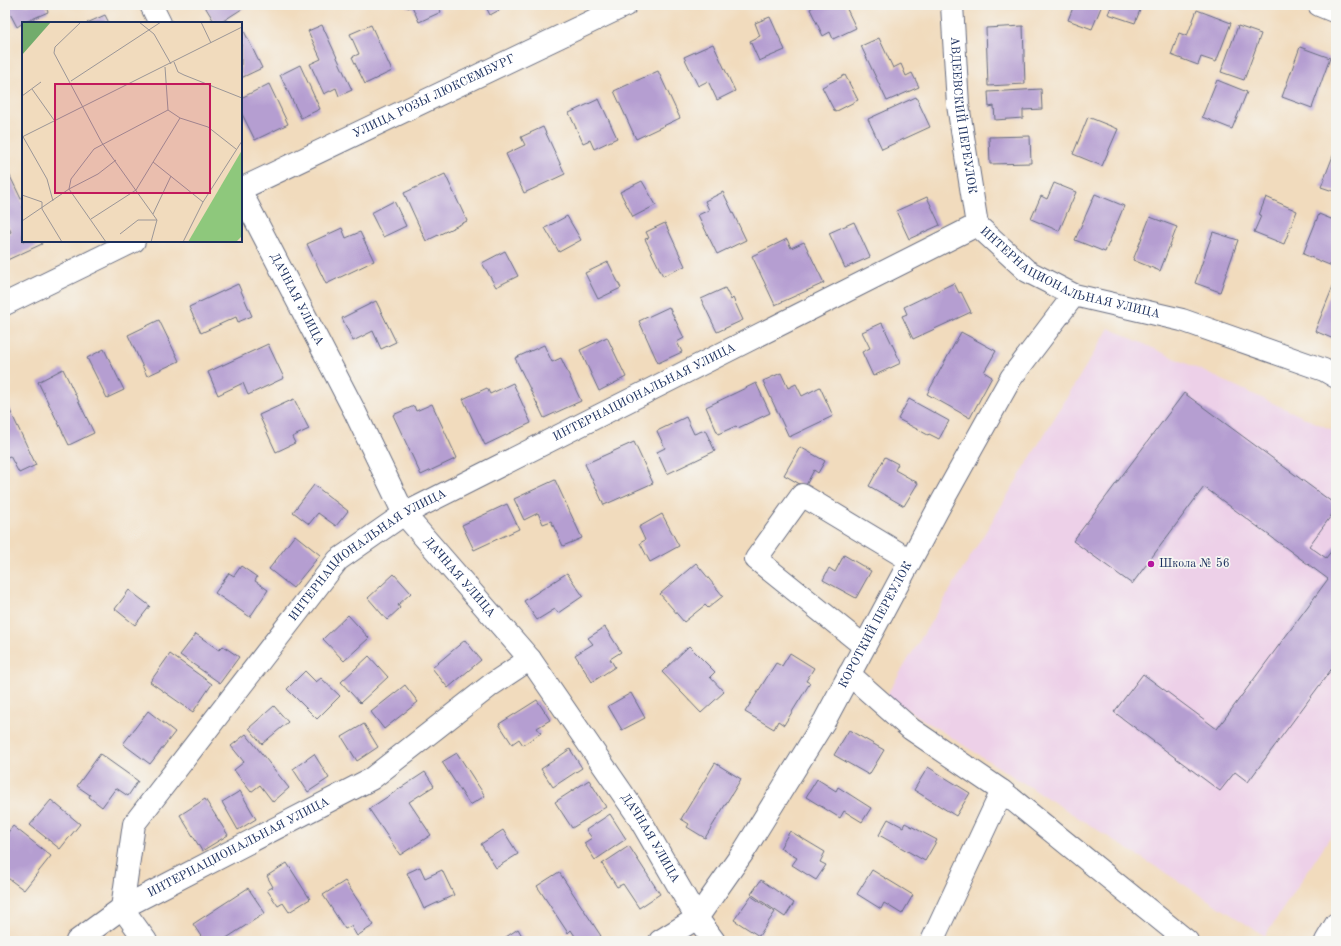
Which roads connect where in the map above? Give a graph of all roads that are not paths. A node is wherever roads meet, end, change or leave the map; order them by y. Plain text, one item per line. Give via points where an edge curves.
1 (151, 5) edge
2 (626, 5) edge
3 (952, 5) edge
4 (1319, 5) edge
5 (1336, 12) edge
6 (160, 22) edge
7 (242, 189) edge
8 (242, 194) edge
9 (977, 224) junction
10 (132, 242) edge
11 (1074, 295) junction
12 (5, 304) edge
13 (1336, 378) edge
14 (404, 514) junction
15 (910, 560) junction
16 (864, 646) junction
17 (530, 659) junction
18 (849, 674) junction
19 (1002, 791) junction
20 (122, 908) junction
21 (697, 918) junction
22 (1336, 924) edge
23 (77, 941) edge
24 (146, 941) edge
25 (660, 941) edge
26 (714, 941) edge
27 (932, 941) edge
28 (1187, 941) edge
29 (1326, 941) edge

1 - 6 street
2 - 7 street, УЛИЦА РОЗЫ ЛЮКСЕМБУРГ
3 - 9 street, АВДЕЕВСКИЙ ПЕРЕУЛОК via 958,105
4 - 5 street
8 - 14 street, ДАЧНАЯ УЛИЦА via 352,405
9 - 11 street, ИНТЕРНАЦИОНАЛЬНАЯ УЛИЦА via 1027,271
9 - 14 street, ИНТЕРНАЦИОНАЛЬНАЯ УЛИЦА
10 - 12 street
11 - 13 street, ИНТЕРНАЦИОНАЛЬНАЯ УЛИЦА via 1182,320 1324,370
11 - 15 street, КОРОТКИЙ ПЕРЕУЛОК via 1011,378
14 - 17 street, ДАЧНАЯ УЛИЦА
14 - 20 street, ИНТЕРНАЦИОНАЛЬНАЯ УЛИЦА via 338,560 134,824
15 - 16 street, КОРОТКИЙ ПЕРЕУЛОК
15 - 16 street via 802,495 756,559
16 - 18 street, КОРОТКИЙ ПЕРЕУЛОК
17 - 20 street, ИНТЕРНАЦИОНАЛЬНАЯ УЛИЦА via 491,685 371,779
17 - 21 street, ДАЧНАЯ УЛИЦА via 638,816
18 - 19 street via 911,728
18 - 21 street, КОРОТКИЙ ПЕРЕУЛОК via 825,720 752,838
19 - 27 street
19 - 28 street
20 - 23 street, ИНТЕРНАЦИОНАЛЬНАЯ УЛИЦА
20 - 24 street
21 - 25 street, КОРОТКИЙ ПЕРЕУЛОК
21 - 26 street, ДАЧНАЯ УЛИЦА
22 - 29 street

